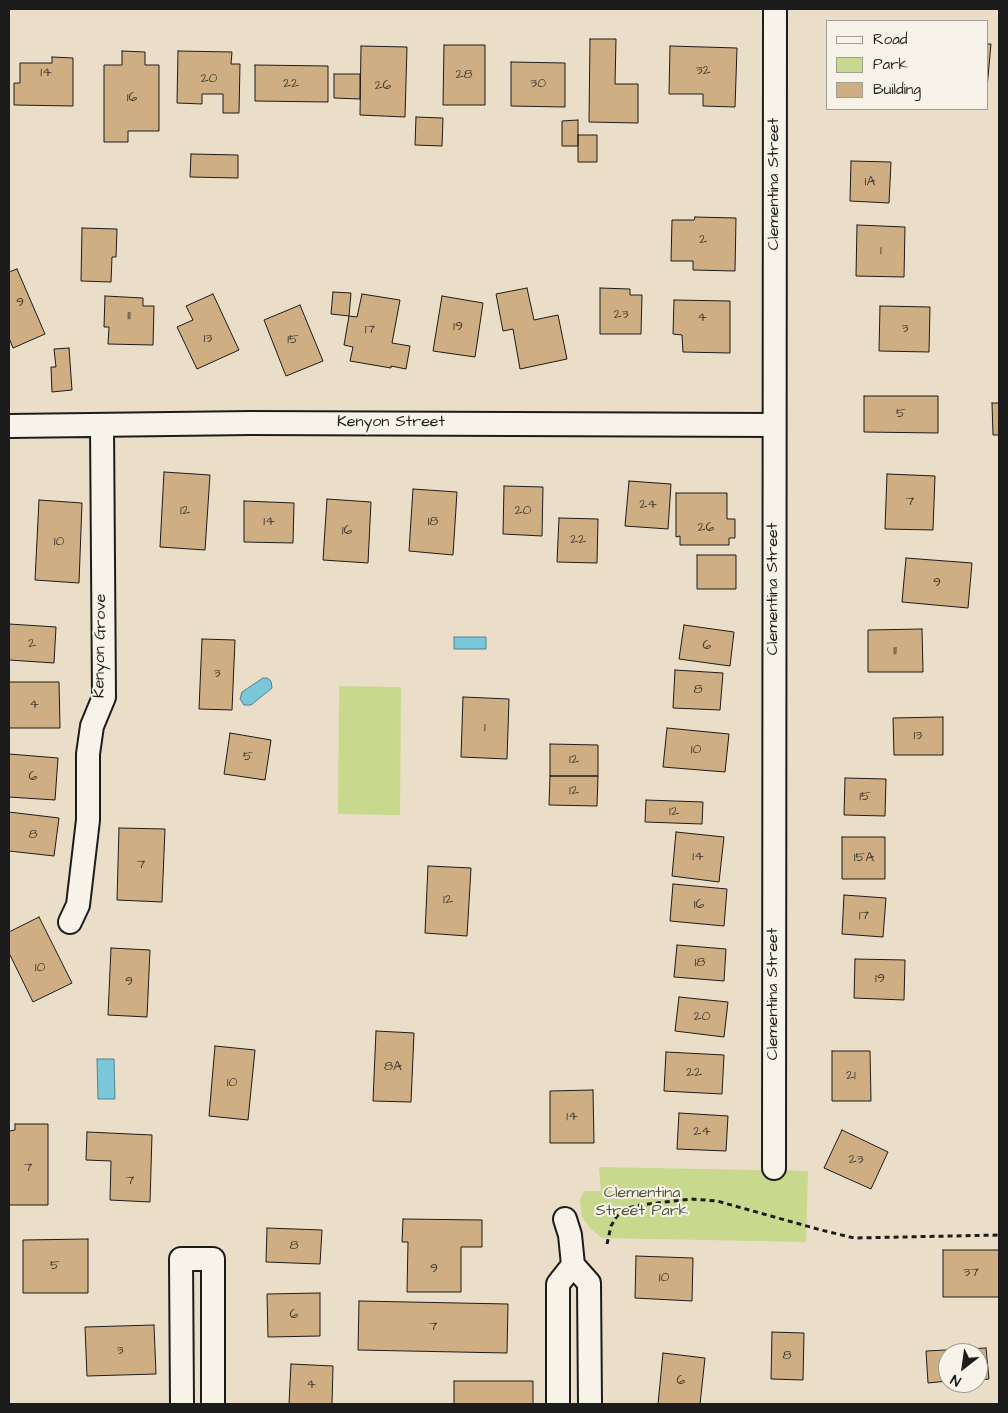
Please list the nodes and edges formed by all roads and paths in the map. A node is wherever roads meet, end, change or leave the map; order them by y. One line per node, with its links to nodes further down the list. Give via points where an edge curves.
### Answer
1 (775, 9): 3 (street, Clementina Street)
2 (102, 425): 3 (street, Kenyon Street); 4 (street, Kenyon Street); 5 (street, Kenyon Grove, via 104,697 92,726 88,754 88,820 78,905)
3 (774, 425): 6 (street, Clementina Street)
4 (9, 426)
5 (70, 922)
6 (774, 1168)
7 (565, 1219): 10 (street)
8 (999, 1235): 9 (path, via 854,1238 717,1201 691,1199 628,1208 617,1216 611,1226)
9 (607, 1244)
10 (573, 1264): 13 (street, via 558,1284); 14 (street, via 589,1283)
11 (182, 1404): 12 (street, via 181,1259 213,1259)
12 (213, 1404)
13 (558, 1404)
14 (590, 1404)

